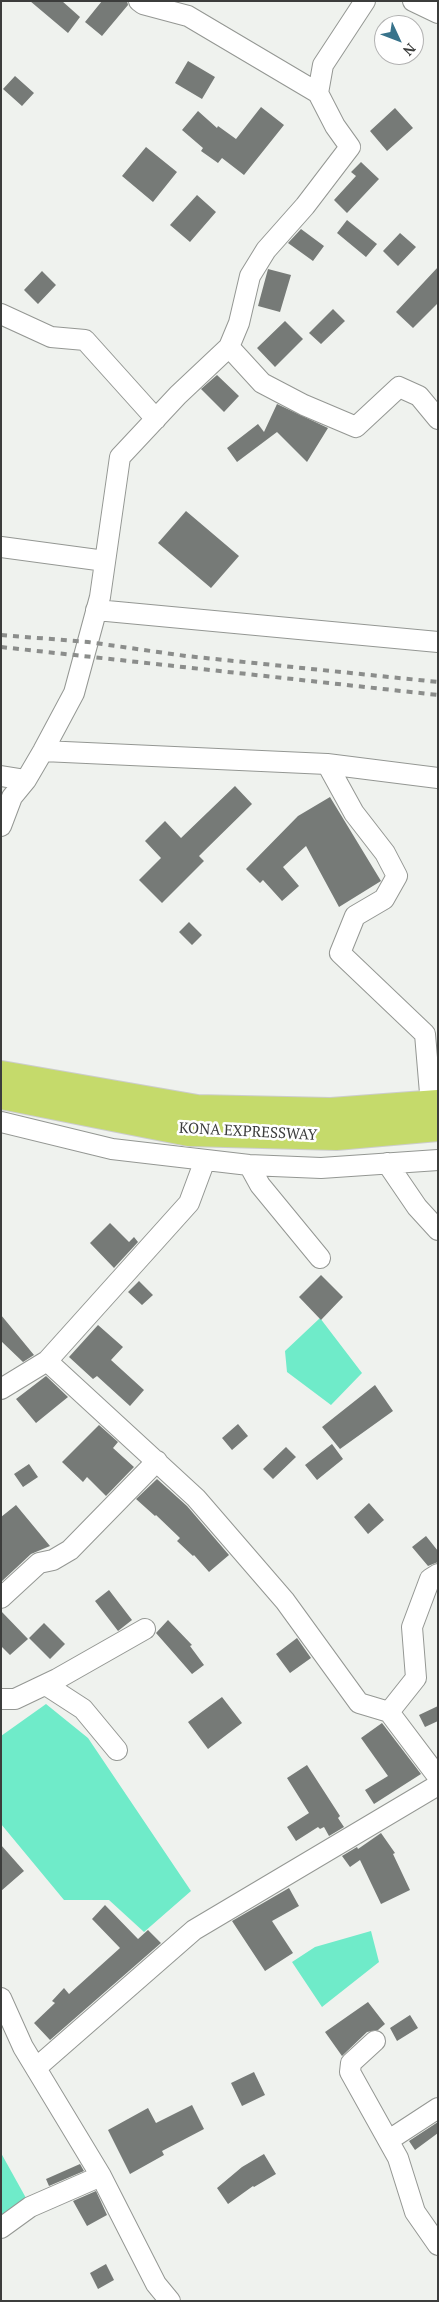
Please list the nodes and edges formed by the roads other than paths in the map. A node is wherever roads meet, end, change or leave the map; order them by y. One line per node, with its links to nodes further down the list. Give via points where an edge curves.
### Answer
1 (139, 1): 5 (street, via 188,16)
2 (365, 1): 5 (street, via 323,66)
3 (414, 1): 4 (street)
4 (438, 13)
5 (318, 94): 7 (street, via 350,147 266,250 250,276 240,323)
6 (1, 314): 8 (street, via 51,337 85,340)
7 (229, 347): 8 (street); 9 (street, via 262,383 304,405 356,426 398,387 419,396)
8 (156, 418): 11 (street, via 120,457)
9 (438, 419)
10 (1, 547): 11 (street)
11 (105, 561): 12 (street)
12 (96, 610): 13 (street); 14 (street, via 74,693)
13 (438, 642)
14 (43, 752): 15 (street); 18 (street)
15 (327, 764): 17 (street); 22 (street, via 354,814 385,853 397,876 384,899 354,916 340,952 425,1034)
16 (1, 776): 18 (street)
17 (438, 778)
18 (26, 780): 19 (street, via 12,797)
19 (1, 826)
20 (1, 1076): 22 (highway, KONA EXPRESSWAY, via 197,1109)
21 (1, 1095): 22 (highway, KONA EXPRESSWAY, via 189,1132 336,1136)
22 (436, 1112)
23 (1, 1122): 24 (street, via 112,1149)
24 (205, 1160): 27 (street); 30 (street, via 189,1202)
25 (438, 1160): 26 (street)
26 (387, 1163): 27 (street, via 321,1168); 28 (street, via 417,1207)
27 (249, 1165): 29 (street, via 260,1185)
28 (436, 1225)
29 (320, 1258)
30 (47, 1361): 31 (street); 32 (street)
31 (1, 1389)
32 (157, 1461): 34 (street, via 70,1550 53,1560 39,1563); 38 (street, via 196,1498 285,1601 359,1703)
33 (438, 1574): 38 (street, via 430,1579 412,1627 416,1678)
34 (1, 1598)
35 (146, 1629): 36 (street)
36 (46, 1685): 37 (street, via 15,1699); 39 (street, via 83,1709)
37 (1, 1699)
38 (389, 1712): 40 (street)
39 (118, 1750)
40 (438, 1777)
41 (438, 1785): 44 (street, via 194,1930)
42 (1, 1998): 44 (street)
43 (375, 2041): 46 (street, via 351,2063 350,2072)
44 (36, 2068): 47 (street)
45 (438, 2108): 46 (street)
46 (389, 2140): 49 (street, via 415,2212)
47 (101, 2176): 48 (street, via 30,2207); 50 (street, via 156,2284)
48 (1, 2228)
49 (438, 2245)
50 (170, 2301)

